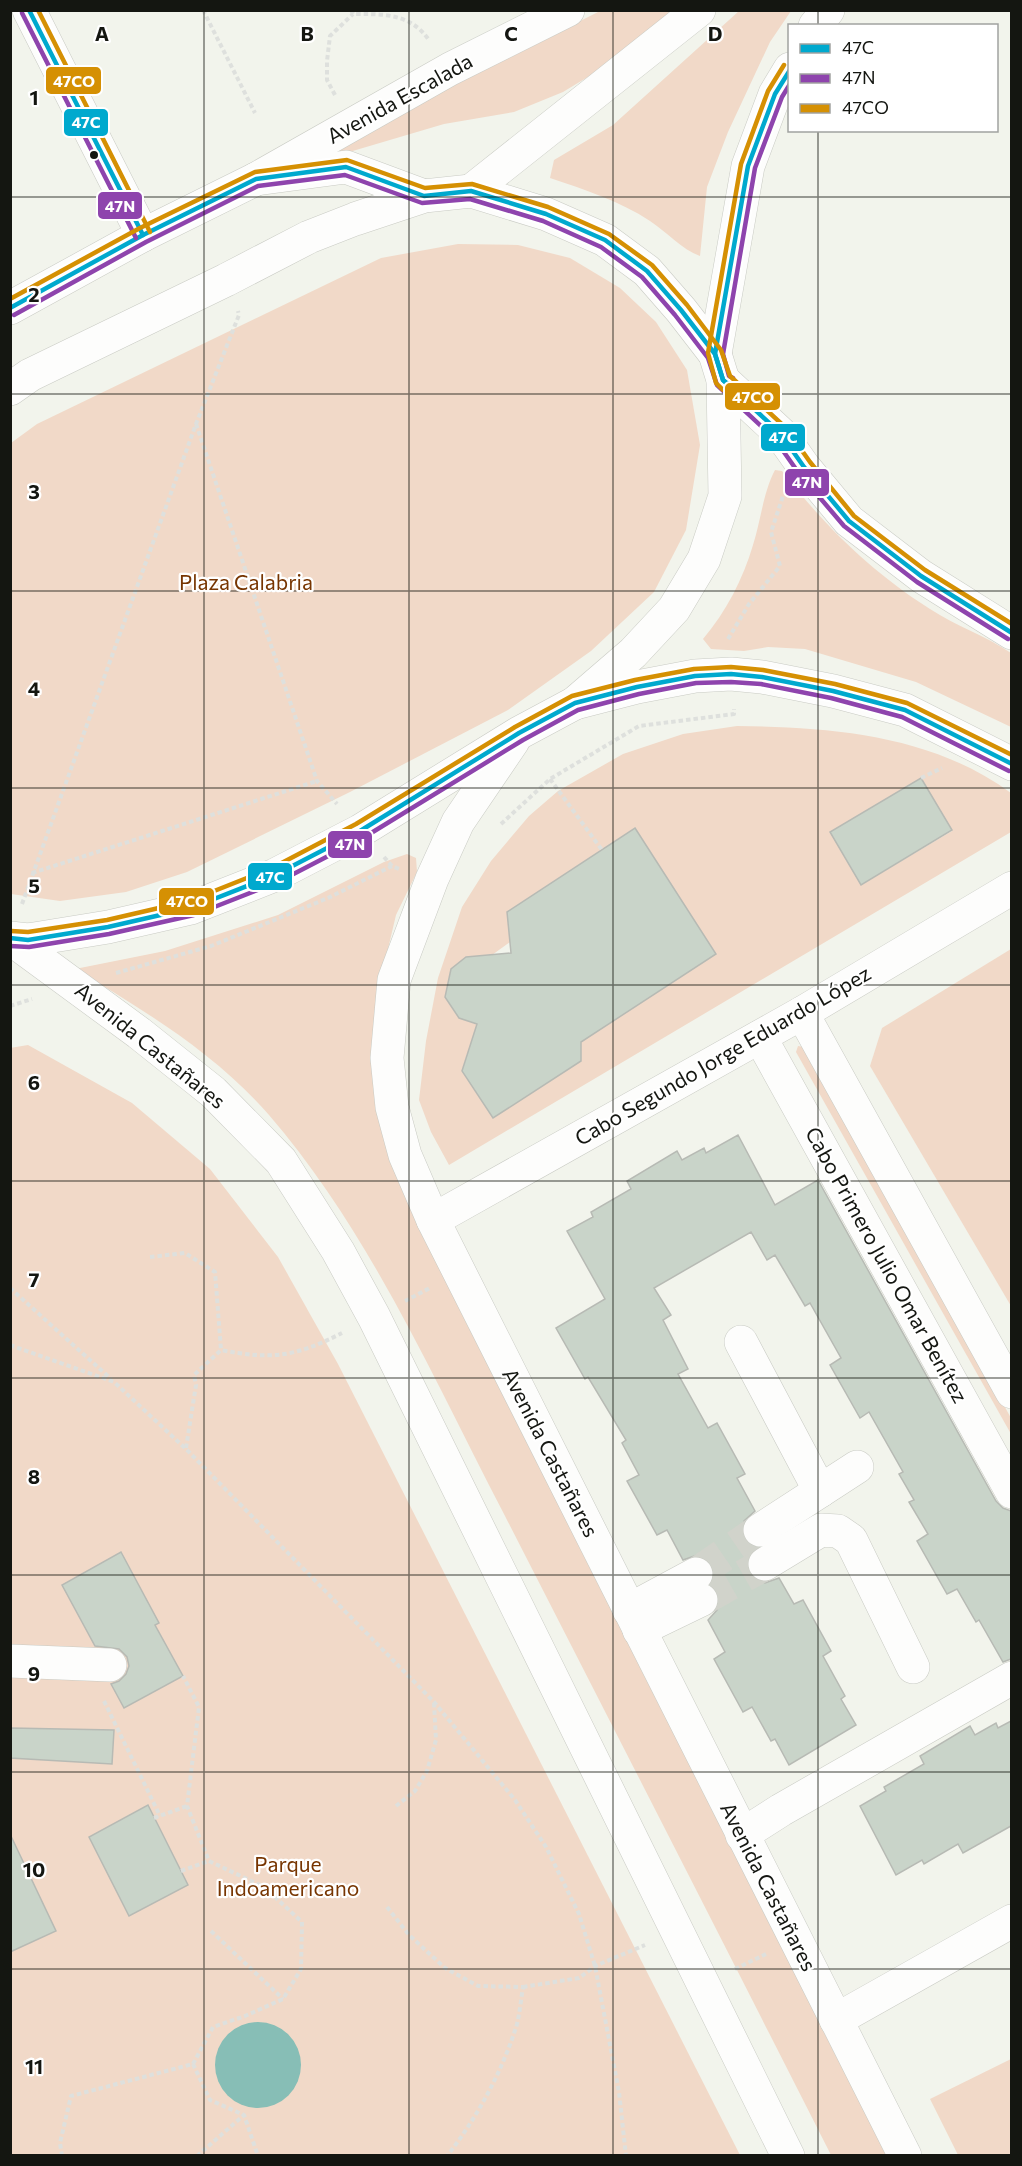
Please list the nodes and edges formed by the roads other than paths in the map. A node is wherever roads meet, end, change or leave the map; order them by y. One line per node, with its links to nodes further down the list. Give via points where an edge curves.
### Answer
1 (30, 10): 10 (main road)
2 (568, 10): 7 (main road, Avenida Escalada, via 450,69)
3 (699, 10): 8 (main road)
4 (828, 10): 5 (main road)
5 (817, 24)
6 (788, 71): 12 (main road, via 748,166)
7 (256, 179): 9 (main road, via 346,167); 10 (main road, Avenida Escalada)
8 (471, 190): 9 (main road); 12 (main road, via 546,214 605,240 647,271 681,310)
9 (424, 196): 13 (main road, via 309,237 30,375)
10 (143, 235): 11 (main road, Avenida Escalada)
11 (10, 308)
12 (719, 367): 14 (main road, via 780,433 849,521 921,576); 15 (main road, via 725,496 704,558 674,609)
13 (10, 389)
14 (1011, 633)
15 (575, 703): 16 (main road); 17 (main road, via 660,682 731,674 833,691 905,710)
16 (519, 733): 19 (main road, via 360,831 275,875 191,908 108,927 28,940); 22 (main road, Avenida Castañares, via 458,822 394,980 387,1058 392,1107 405,1155)
17 (1011, 764)
18 (1011, 888): 20 (main road, Cabo Segundo Jorge Eduardo López)
19 (11, 939): 39 (main road, Avenida Castañares, via 213,1092 280,1161 338,1251)
20 (802, 1013): 21 (main road, Cabo Segundo Jorge Eduardo López); 24 (main road)
21 (760, 1037): 22 (main road, Cabo Segundo Jorge Eduardo López); 27 (main road, Cabo Primero Julio Omar Benítez)
22 (433, 1220): 31 (main road, Avenida Castañares)
23 (741, 1342): 26 (main road)
24 (1011, 1392)
25 (857, 1467): 26 (main road)
26 (820, 1491): 28 (main road)
27 (1011, 1492)
28 (760, 1530)
29 (765, 1564): 34 (main road, via 821,1530 838,1531 851,1540)
30 (699, 1587): 31 (main road)
31 (634, 1620): 36 (main road, Avenida Castañares)
32 (10, 1661): 33 (main road)
33 (98, 1664)
34 (913, 1667)
35 (1011, 1678): 36 (main road)
36 (742, 1835): 38 (main road, Avenida Castañares)
37 (1011, 1921): 38 (main road)
38 (836, 2020): 40 (main road, Avenida Castañares)
39 (788, 2156)
40 (905, 2156)

